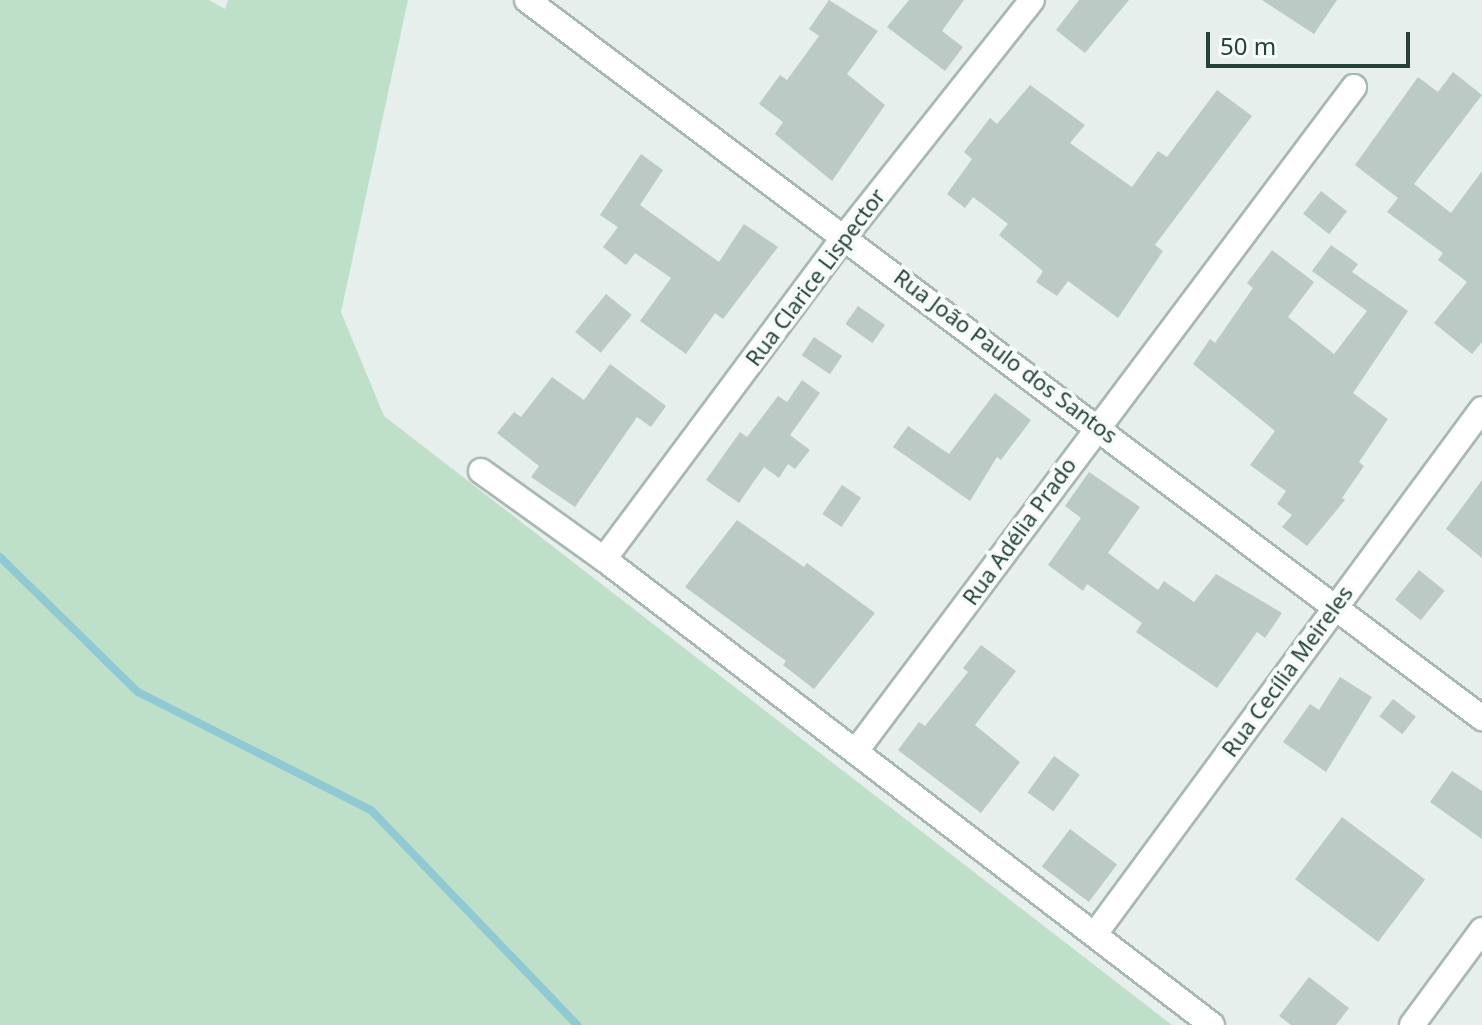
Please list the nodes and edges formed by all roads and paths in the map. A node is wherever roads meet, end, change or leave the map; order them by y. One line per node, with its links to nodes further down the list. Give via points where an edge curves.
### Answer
1 (527, 0): 4 (street, Rua João Paulo dos Santos)
2 (1032, 0): 4 (street, Rua Clarice Lispector)
3 (1354, 87): 6 (street, Rua Adélia Prado)
4 (845, 236): 6 (street, Rua João Paulo dos Santos); 8 (street, Rua Clarice Lispector)
5 (1482, 409): 9 (street, Rua Cecília Meireles)
6 (1097, 424): 9 (street, Rua João Paulo dos Santos); 11 (street, Rua Adélia Prado)
7 (481, 471): 8 (street)
8 (604, 559): 11 (street)
9 (1335, 605): 10 (street, Rua João Paulo dos Santos); 13 (street, Rua Cecília Meireles)
10 (1482, 718)
11 (856, 751): 13 (street)
12 (1482, 930): 15 (street)
13 (1095, 934): 14 (street)
14 (1212, 1025)
15 (1412, 1025)

